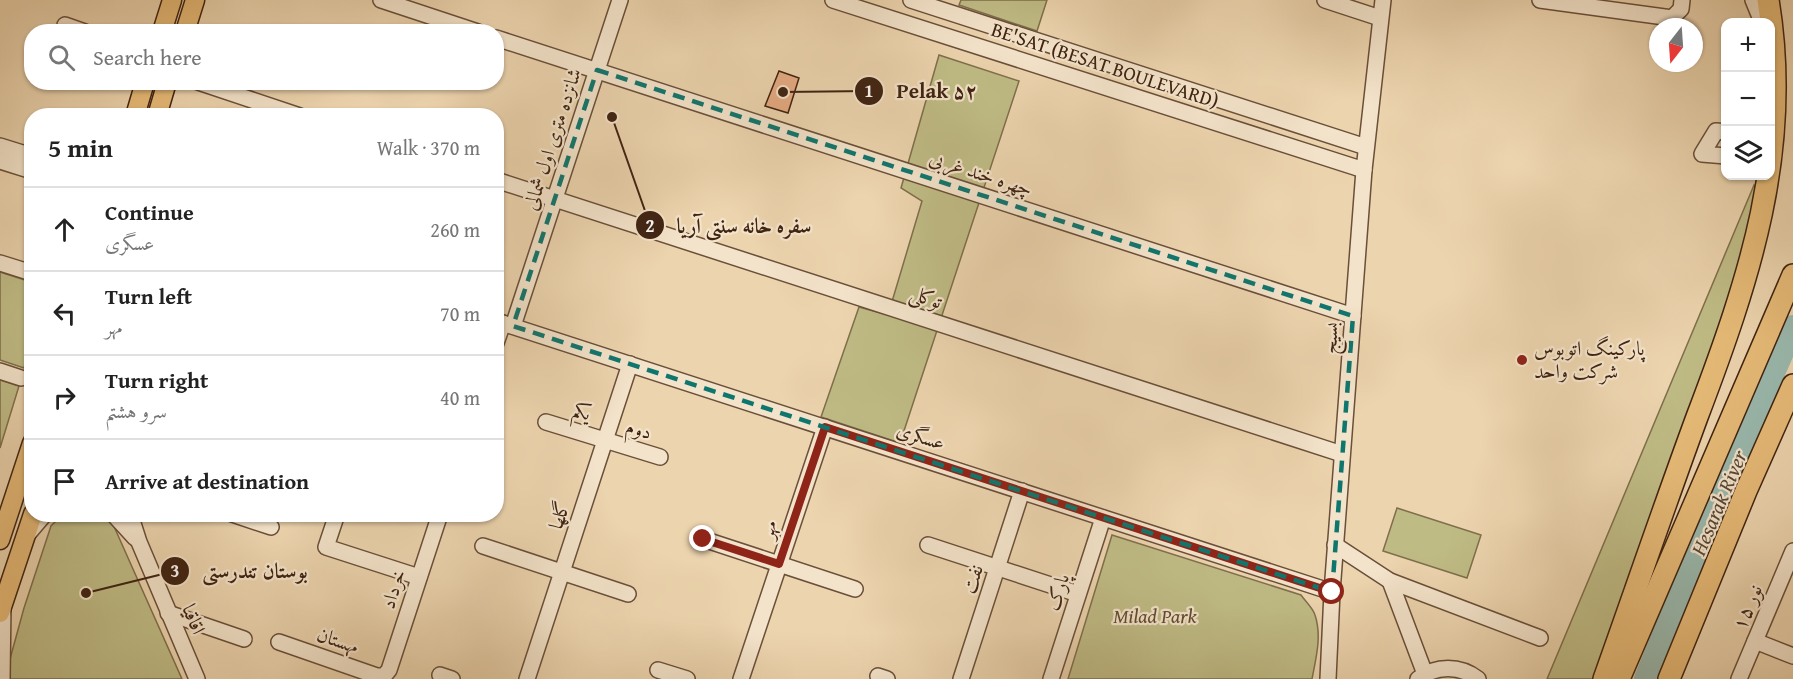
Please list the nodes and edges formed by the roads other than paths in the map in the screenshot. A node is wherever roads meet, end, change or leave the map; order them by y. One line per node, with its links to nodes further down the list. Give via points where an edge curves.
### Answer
1 (172, 0): 15 (main road)
2 (195, 0): 16 (main road)
3 (381, 0): 17 (street)
4 (620, 0): 19 (street, شانزده متری اول شمالی)
5 (833, 0): 34 (street, BE'SAT (BESAT BOULEVARD))
6 (910, 0): 29 (street, BE'SAT (BESAT BOULEVARD))
7 (1324, 0): 13 (street)
8 (1383, 0): 13 (street, بسیج)
9 (1540, 0): 10 (street, via 1672,18 1681,9)
10 (1682, 0)
11 (1753, 0): 14 (street)
12 (1768, 0): 47 (highway, via 1786,55 1791,91 1792,135 1787,174 1763,257)
13 (1380, 18): 29 (street, بسیج)
14 (1760, 18)
15 (164, 24)
16 (188, 24)
17 (453, 24)
18 (504, 41): 19 (street, چهره خند غربی)
19 (597, 70): 38 (street, شانزده متری اول شمالی); 42 (street, چهره خند غربی)
20 (143, 90): 23 (main road)
21 (165, 90): 24 (main road)
22 (221, 90): 25 (street)
23 (138, 108)
24 (159, 108)
25 (276, 108)
26 (1775, 126): 37 (street, via 1777,154)
27 (1721, 132): 31 (street, via 1716,131 1702,154)
28 (0, 146): 30 (street)
29 (1366, 147): 34 (street, بسیج)
30 (24, 154)
31 (1721, 156)
32 (0, 161): 33 (street)
33 (24, 168)
34 (1364, 170): 42 (street, بسیج)
35 (1761, 180): 37 (street)
36 (504, 182): 38 (street, توکلی)
37 (1771, 197): 47 (street, via 1721,343)
38 (555, 198): 43 (street, شانزده متری اول شمالی); 52 (street, توکلی)
39 (0, 263): 40 (street)
40 (24, 270)
41 (1793, 274): 103 (highway)
42 (1353, 316): 52 (street, بسیج)
43 (504, 323): 44 (street, عسگری)
44 (630, 364): 50 (street, عسگری); 51 (street, گلها)
45 (0, 371): 46 (street)
46 (21, 378)
47 (1713, 380): 102 (highway)
48 (1793, 385): 104 (highway)
49 (546, 422): 51 (street, یکم)
50 (825, 427): 55 (street, عسگری); 74 (street, مهر)
51 (605, 440): 53 (street, دوم); 76 (street, گلها)
52 (1342, 454): 71 (street, بسیج)
53 (660, 457)
54 (24, 465): 57 (main road)
55 (1022, 491): 56 (street, عسگری); 75 (street, نفت)
56 (1103, 518): 80 (street, عسگری); 82 (street, پارک)
57 (4, 519): 68 (main road)
58 (31, 522): 66 (main road)
59 (38, 522): 66 (street)
60 (120, 522): 69 (street)
61 (132, 522): 69 (street)
62 (256, 522): 65 (street)
63 (334, 522): 77 (street, via 326,547)
64 (437, 522): 77 (street, خرداد)
65 (271, 527)
66 (26, 537): 83 (main road)
67 (703, 539): 74 (street)
68 (0, 540)
69 (139, 543): 84 (street, اقاقیا)
70 (928, 545): 75 (street)
71 (1335, 545): 78 (street); 80 (street, بسیج)
72 (483, 546): 76 (street)
73 (1793, 551): 87 (street, نور ۱۵)
74 (779, 564): 79 (street); 97 (street, مهر)
75 (998, 567): 82 (street); 98 (street, نفت)
76 (562, 572): 81 (street); 95 (street, گلها)
77 (419, 577): 91 (street, خرداد)
78 (1390, 581): 85 (street); 92 (street)
79 (855, 589)
80 (1332, 592): 100 (street, بسیج)
81 (628, 594)
82 (1078, 594): 99 (street, پارک)
83 (1, 604): 93 (street)
84 (168, 613): 86 (street); 94 (street, اقاقیا)
85 (1540, 638)
86 (244, 639)
87 (1755, 641): 89 (street); 105 (street, نور ۱۵)
88 (279, 642): 91 (street, مهستان)
89 (1793, 656)
90 (658, 670): 96 (street)
91 (384, 676)
92 (1421, 676): 101 (street, via 1440,668 1457,669)
93 (2, 679)
94 (197, 679)
95 (527, 679)
96 (687, 679)
97 (741, 679)
98 (961, 679)
99 (1051, 679)
100 (1328, 679)
101 (1478, 679)
102 (1604, 679)
103 (1619, 679)
104 (1669, 679)
105 (1739, 679)

